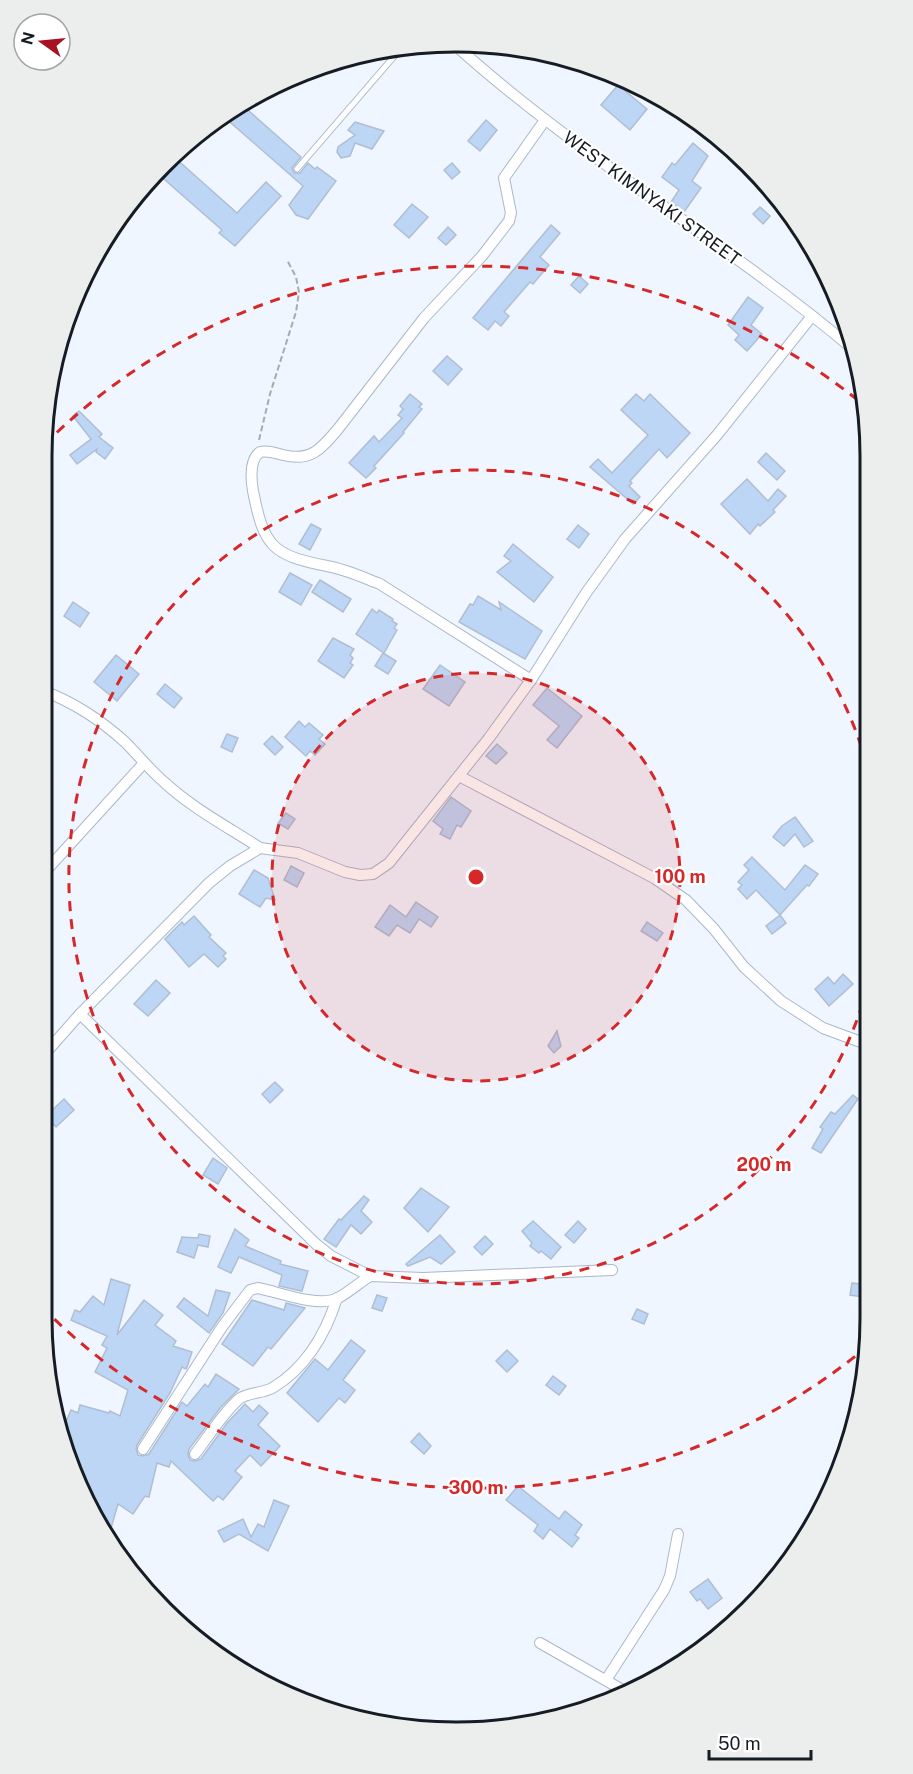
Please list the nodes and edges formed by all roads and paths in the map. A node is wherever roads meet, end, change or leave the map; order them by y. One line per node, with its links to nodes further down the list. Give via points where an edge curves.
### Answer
1 (463, 52): 3 (street, WEST KIMNYAKI STREET)
2 (393, 58): 4 (lane)
3 (545, 120): 6 (street, WEST KIMNYAKI STREET); 8 (street, via 504,178 512,213 509,221 424,318 324,446 312,455 291,457 264,451)
4 (297, 169)
5 (287, 260): 8 (path, via 299,292 296,312)
6 (812, 315): 7 (street, WEST KIMNYAKI STREET); 9 (street, via 717,435 625,539)
7 (843, 339)
8 (256, 454): 9 (street, via 251,473 260,522 268,540 279,551 380,584)
9 (531, 680): 12 (street)
10 (52, 694): 11 (street, via 124,741)
11 (144, 763): 13 (street, via 185,799); 14 (street)
12 (459, 776): 13 (street, via 389,863 373,874 345,872 298,853); 16 (street, via 654,878 686,900 744,967 781,1001 823,1028)
13 (260, 848): 15 (street, via 209,883)
14 (52, 863)
15 (80, 1014): 17 (street); 19 (street, via 316,1244)
16 (860, 1042)
17 (52, 1046)
18 (612, 1270): 19 (street, via 423,1278)
19 (370, 1276): 20 (street)
20 (337, 1298): 21 (street, via 310,1300 258,1288 250,1290); 22 (street, via 326,1328 303,1362 272,1388 241,1398)
21 (142, 1449)
22 (195, 1454)
23 (678, 1534): 25 (street, via 664,1590)
24 (540, 1643): 25 (street)
25 (606, 1680): 26 (street)
26 (619, 1687)

